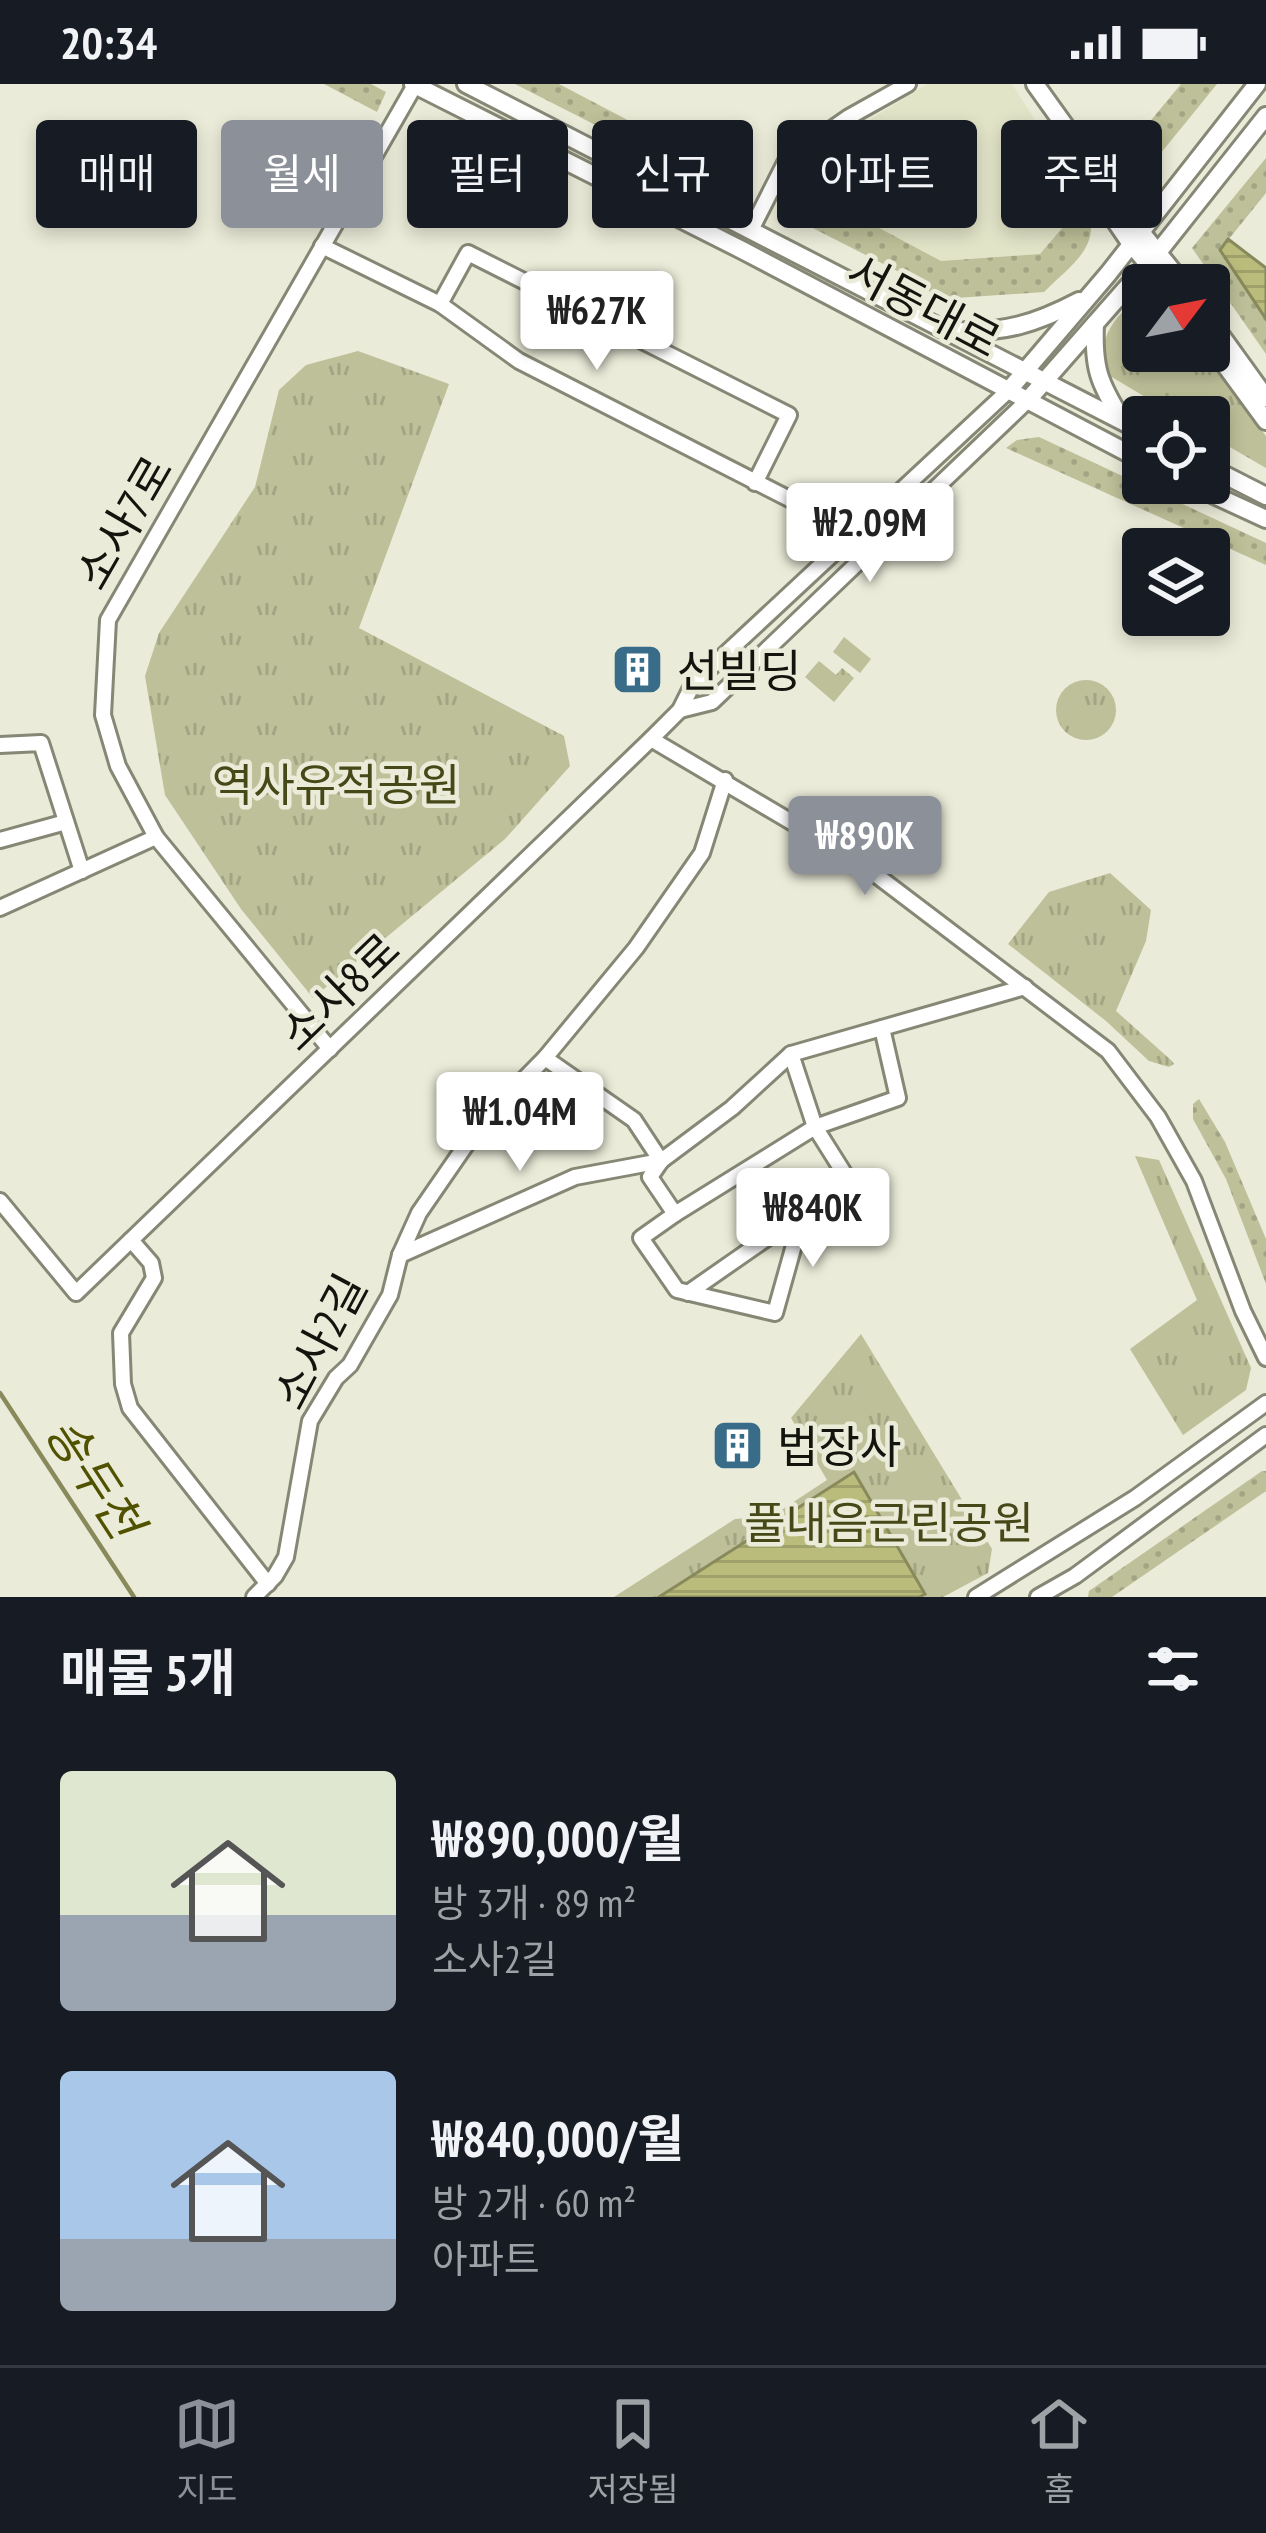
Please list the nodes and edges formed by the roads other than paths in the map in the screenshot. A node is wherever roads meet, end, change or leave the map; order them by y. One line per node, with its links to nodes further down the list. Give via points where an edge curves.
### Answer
1 (466, 84): 8 (main road, 서동대로)
2 (908, 84): 8 (street, via 786,161)
3 (1022, 84): 9 (main road)
4 (1035, 84): 9 (main road)
5 (1258, 84): 9 (main road)
6 (414, 85): 10 (street, 소사7로); 22 (main road, 서동대로)
7 (1266, 116): 11 (main road)
8 (751, 230): 17 (main road, 서동대로)
9 (1136, 238): 11 (main road); 14 (main road)
10 (322, 246): 15 (street); 39 (street, 소사7로, via 108,620 104,715 118,766)
11 (1154, 257): 12 (main road); 13 (main road); 16 (main road)
12 (1157, 264)
13 (1162, 264)
14 (1090, 295): 17 (main road, via 996,332); 19 (main road)
15 (440, 304): 29 (street, via 519,361); 29 (street, via 468,253 789,415)
16 (1095, 324): 21 (main road); 25 (main road, via 1098,380)
17 (948, 331): 19 (main road, 서동대로)
18 (1230, 348): 23 (main road)
19 (1024, 369): 21 (main road, 서동대로); 22 (main road)
20 (1230, 372): 26 (main road)
21 (1046, 381): 24 (main road); 25 (main road, 서동대로)
22 (1009, 390): 24 (main road, 서동대로); 33 (street)
23 (1266, 398)
24 (1027, 401): 27 (main road, 서동대로); 34 (street, via 712,702)
25 (1122, 421)
26 (1266, 422)
27 (1122, 450)
28 (1230, 478): 30 (main road)
29 (755, 483): 33 (street)
30 (1266, 496)
31 (1230, 502): 32 (main road)
32 (1266, 519)
33 (856, 533): 34 (street, via 693,684)
34 (680, 710): 35 (street, 소사8로)
35 (651, 739): 37 (street); 45 (street, 소사8로)
36 (0, 745): 38 (street, via 41,743)
37 (725, 780): 43 (street, via 859,862); 47 (street, 소사2길, via 702,853)
38 (66, 822): 40 (street); 41 (street)
39 (156, 837): 41 (street); 45 (street, 소사7로)
40 (0, 840)
41 (82, 871): 42 (street)
42 (0, 908)
43 (1025, 987): 44 (street); 56 (street, via 1108,1051 1158,1117 1194,1181)
44 (882, 1028): 46 (street); 48 (street, via 898,1098)
45 (330, 1049): 53 (street, 소사8로)
46 (791, 1054): 48 (street); 49 (street)
47 (545, 1058): 49 (street, via 634,1120); 54 (street, 소사2길, via 482,1123 419,1213)
48 (815, 1127): 51 (street, via 849,1181); 52 (street)
49 (661, 1161): 52 (street, via 650,1177); 54 (street, via 575,1177)
50 (0, 1201): 53 (street, 소사8로, via 76,1293)
51 (803, 1213): 55 (street); 55 (street, via 775,1313)
52 (676, 1214): 55 (street, via 641,1238 677,1290)
53 (131, 1240): 59 (street, via 154,1278 121,1333 130,1408)
54 (400, 1256): 59 (street, 소사2길, via 390,1295 310,1421 286,1557)
55 (688, 1293)
56 (1266, 1358)
57 (1266, 1403): 61 (street, via 1135,1498)
58 (1266, 1435): 62 (street)
59 (268, 1584): 60 (street, 소사2길)
60 (254, 1597)
61 (976, 1597)
62 (1038, 1597)

